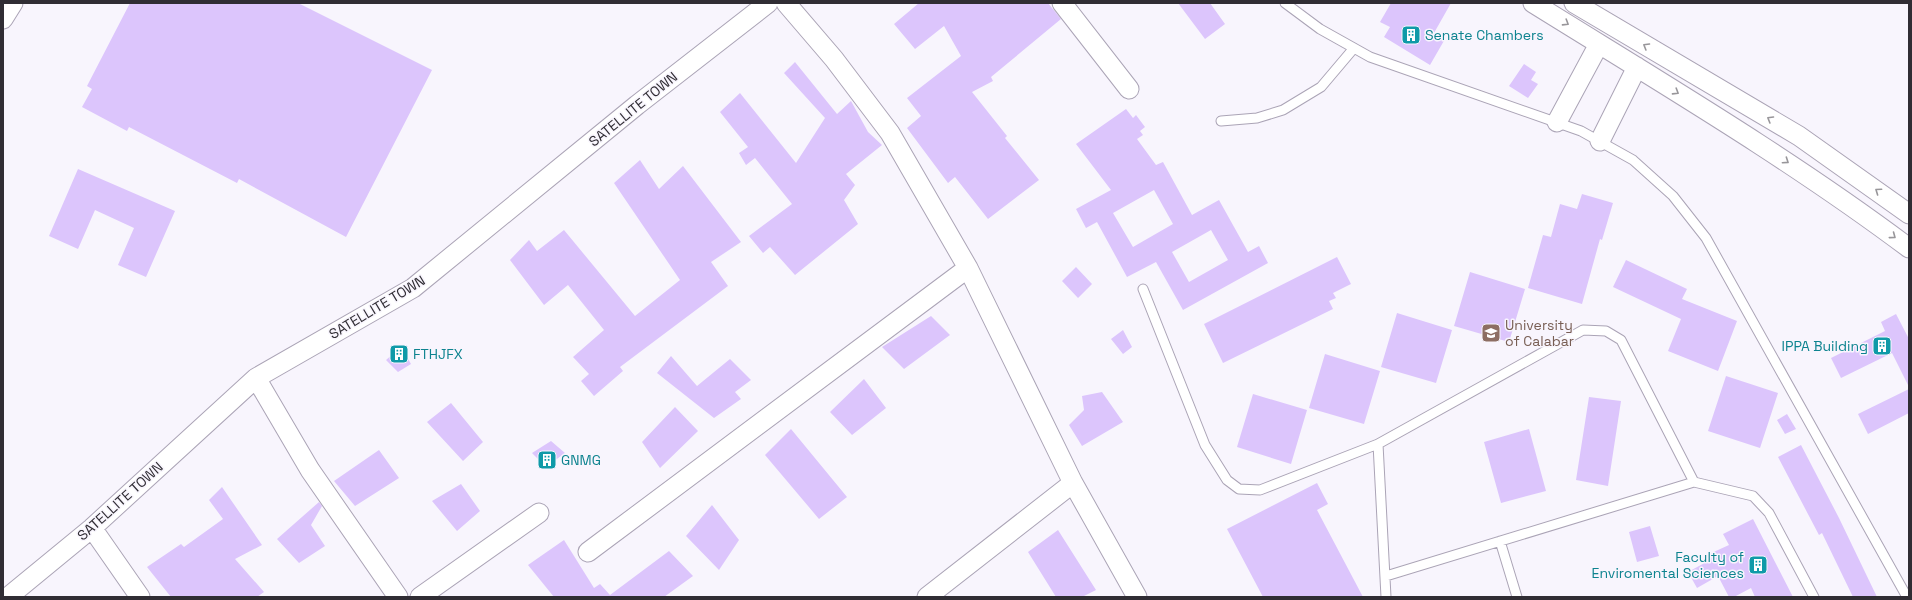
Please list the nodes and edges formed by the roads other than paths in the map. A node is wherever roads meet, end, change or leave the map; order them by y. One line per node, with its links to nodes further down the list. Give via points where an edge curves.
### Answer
1 (13, 3): 8 (street)
2 (786, 3): 19 (street, via 890,133)
3 (1062, 3): 13 (street)
4 (1285, 3): 11 (lane, via 1320,29)
5 (1533, 3): 9 (street, one-way to 9)
6 (1574, 3): 10 (street)
7 (764, 4): 21 (street, SATELLITE TOWN, via 414,288)
8 (3, 19)
9 (1599, 44): 10 (street); 15 (street)
10 (1622, 45): 12 (street); 17 (street, one-way to 10, via 1799,136)
11 (1354, 48): 14 (lane, via 1321,87 1283,110 1257,118); 15 (lane, via 1370,57)
12 (1637, 67): 16 (street); 18 (street, one-way to 18, via 1820,183)
13 (1129, 89)
14 (1221, 121)
15 (1557, 122): 16 (lane, via 1581,130)
16 (1600, 141): 39 (lane, via 1633,160 1673,196 1706,238)
17 (1909, 214)
18 (1909, 248)
19 (968, 268): 24 (street); 28 (street)
20 (1143, 289): 22 (lane, via 1205,445 1227,480 1239,488 1260,490)
21 (256, 378): 26 (street, SATELLITE TOWN); 32 (street, via 310,470)
22 (1378, 444): 23 (lane, via 1583,330 1606,331 1622,340); 29 (lane)
23 (1694, 482): 27 (lane); 38 (lane, via 1753,496 1769,513)
24 (1073, 483): 34 (street); 35 (street)
25 (540, 513): 33 (street)
26 (92, 528): 30 (street, SATELLITE TOWN); 31 (street)
27 (1500, 541): 29 (lane); 37 (lane)
28 (588, 552)
29 (1386, 576): 36 (lane)
30 (8, 597)
31 (140, 597)
32 (398, 597)
33 (420, 597)
34 (927, 597)
35 (1137, 597)
36 (1386, 597)
37 (1517, 597)
38 (1814, 597)
39 (1907, 597)

